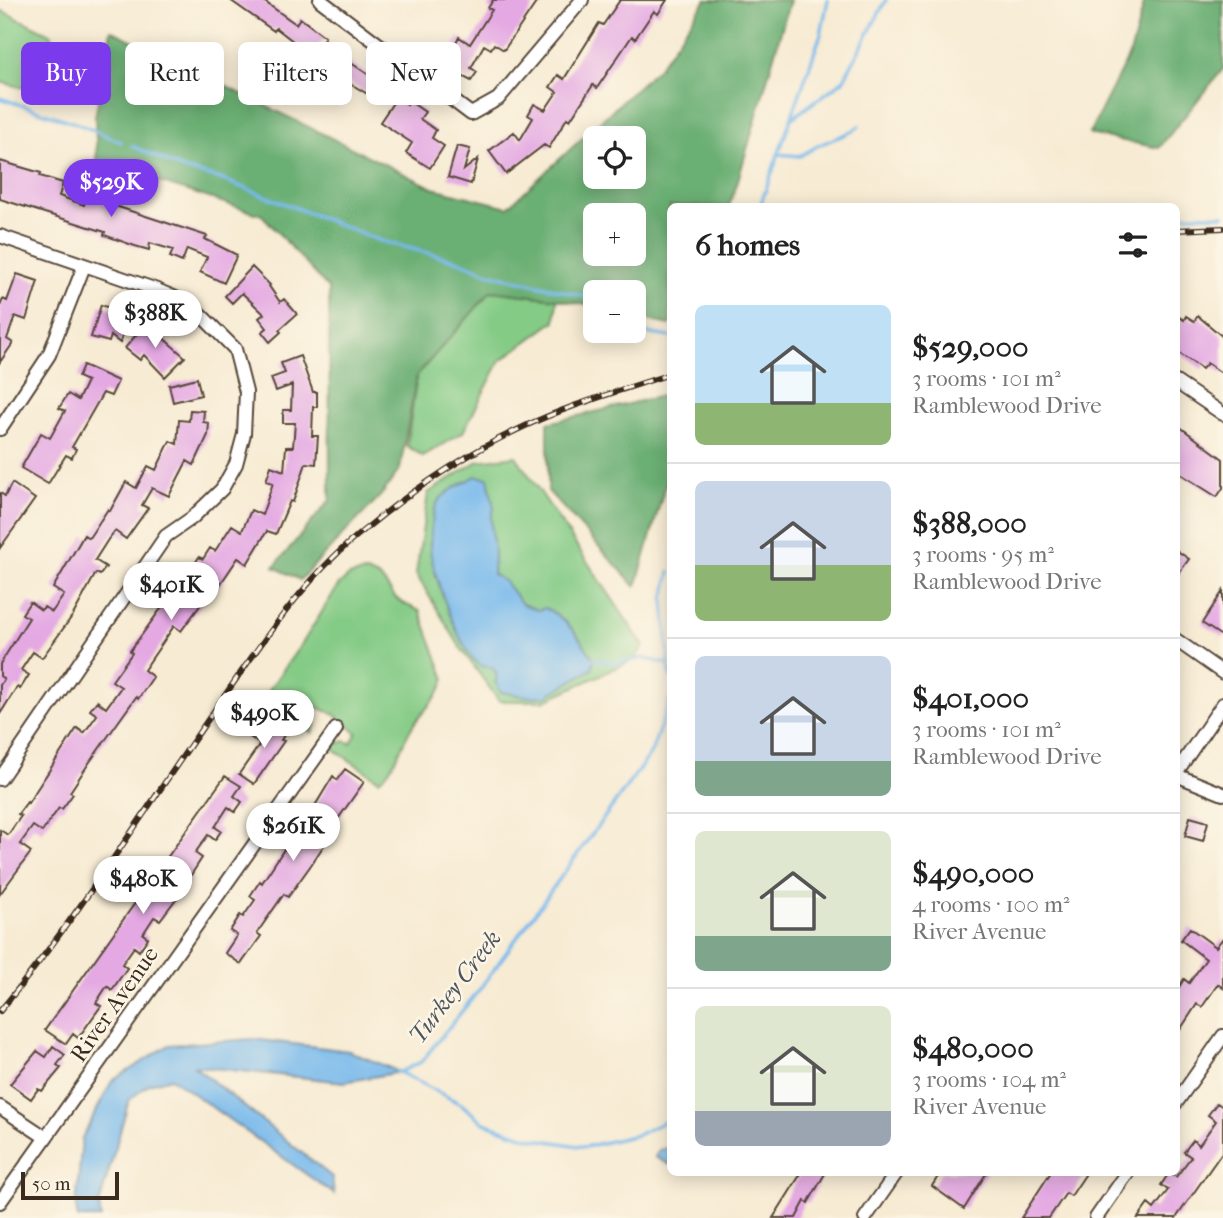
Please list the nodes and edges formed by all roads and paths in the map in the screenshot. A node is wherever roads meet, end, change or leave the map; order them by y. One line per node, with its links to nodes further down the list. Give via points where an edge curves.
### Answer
1 (582, 0): 2 (street, via 498,99 471,114)
2 (326, 2)
3 (0, 236): 4 (street)
4 (84, 266): 7 (street, via 49,355); 14 (street, via 190,304 235,349 246,392 244,434 236,464 222,489 166,536)
5 (1180, 385): 6 (street)
6 (1223, 414)
7 (0, 429)
8 (1180, 643): 9 (street)
9 (1223, 673)
10 (1223, 704): 12 (street)
11 (336, 729): 19 (street, River Avenue)
12 (1180, 768)
13 (1180, 776): 15 (street)
14 (0, 779)
15 (1223, 794)
16 (1223, 1036): 17 (street)
17 (1180, 1097)
18 (0, 1107): 19 (street)
19 (45, 1137): 22 (street, River Avenue)
20 (894, 1176): 23 (street)
21 (1125, 1176): 24 (street)
22 (0, 1202)
23 (865, 1218)
24 (1096, 1218)

